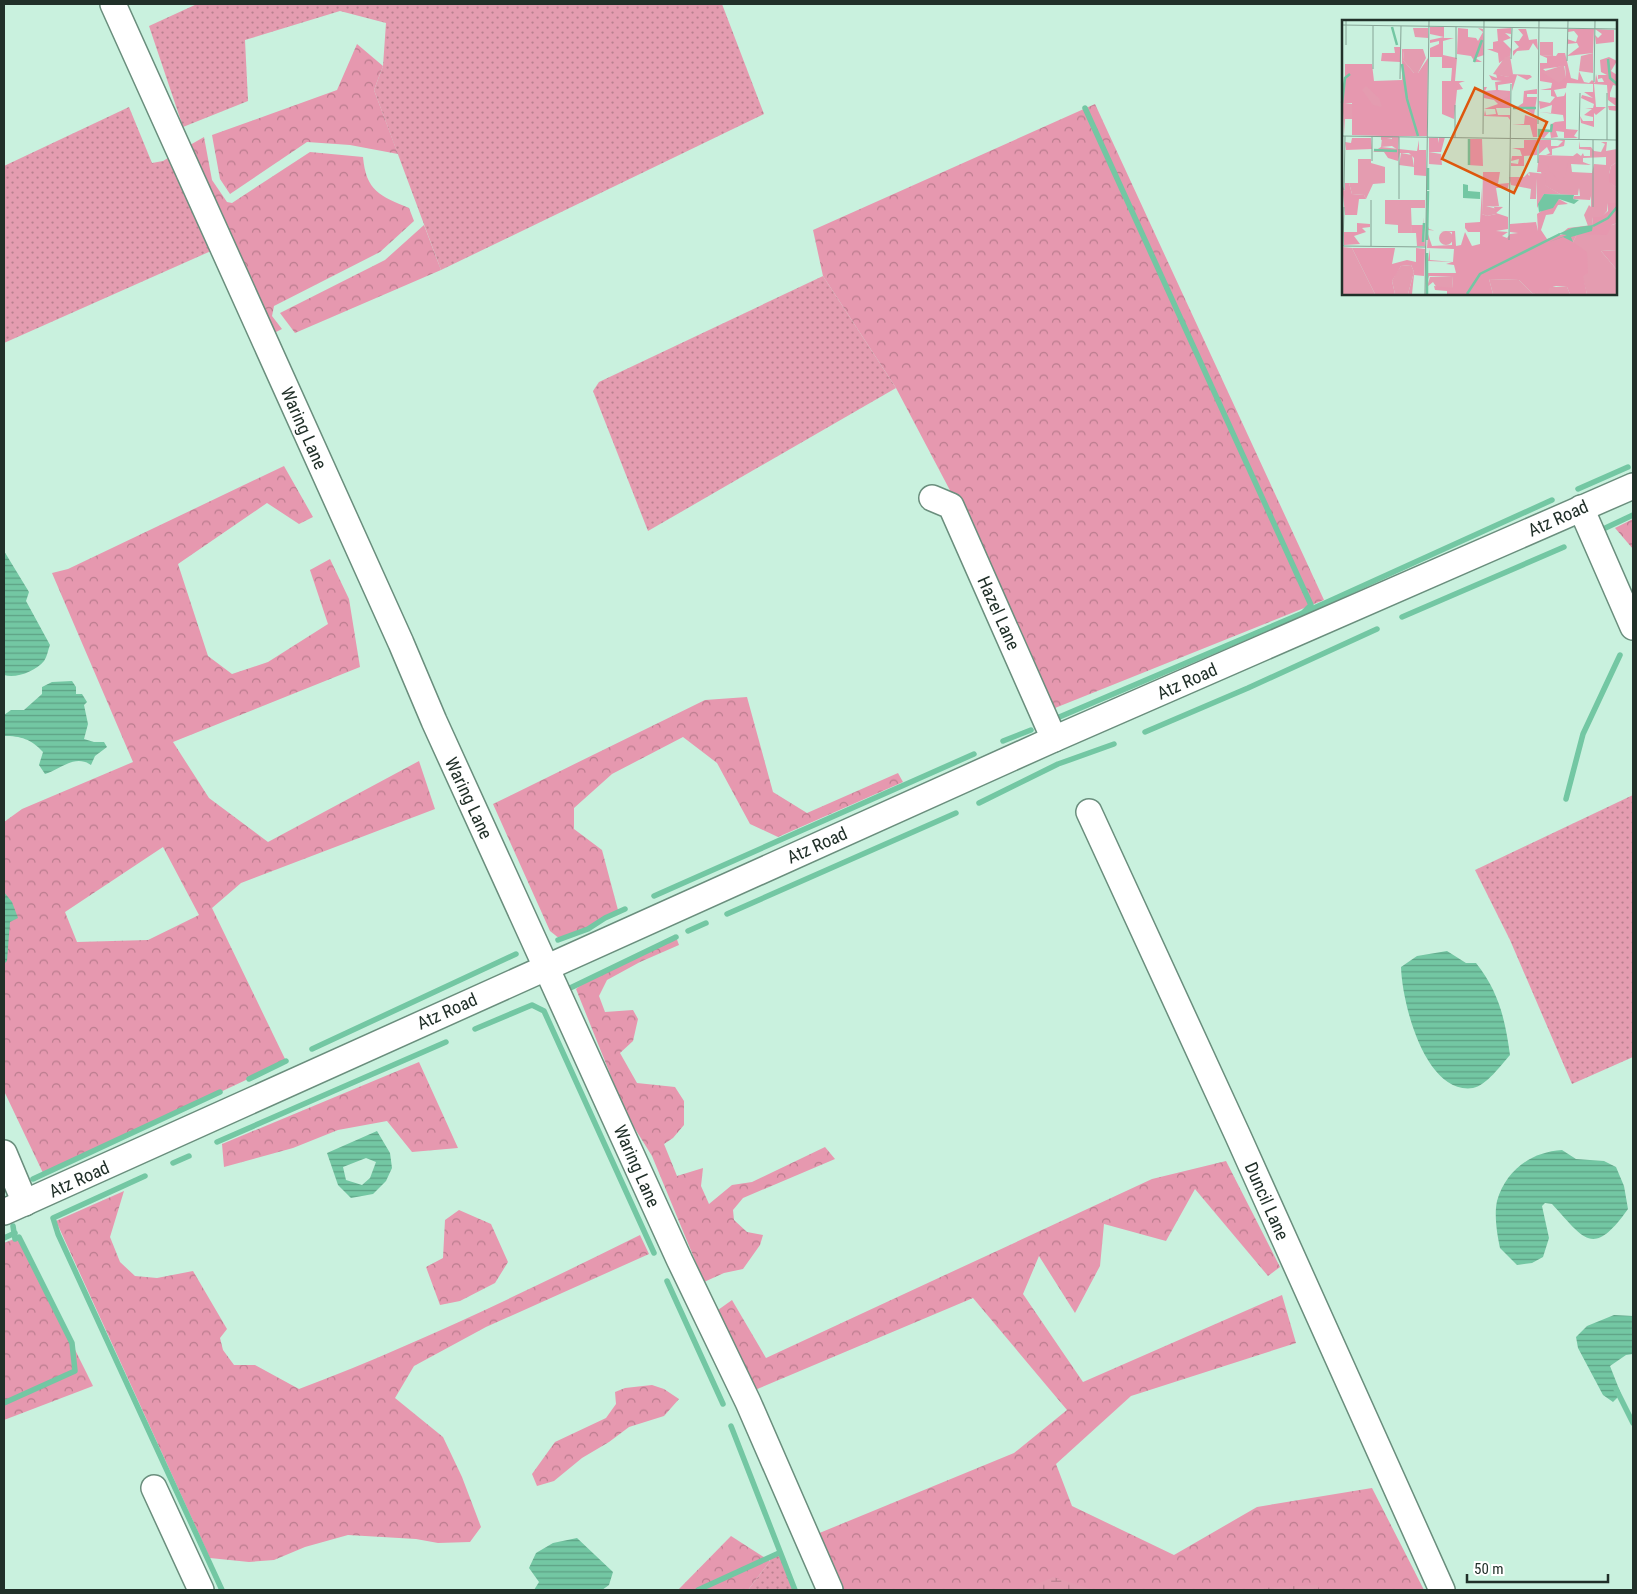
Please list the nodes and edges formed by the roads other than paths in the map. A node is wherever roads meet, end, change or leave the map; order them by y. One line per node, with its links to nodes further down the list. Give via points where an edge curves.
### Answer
1 (113, 4): 8 (street, Waring Lane)
2 (1633, 486): 4 (street, Atz Road)
3 (932, 498): 6 (street, Hazel Lane, via 951,506)
4 (1581, 508): 5 (street); 6 (street, Atz Road)
5 (1633, 627)
6 (1054, 739): 8 (street, Atz Road)
7 (1089, 812): 14 (street, Duncil Lane)
8 (546, 966): 10 (street, Atz Road); 13 (street, Waring Lane, via 748,1402)
9 (4, 1152): 10 (street)
10 (14, 1208)
11 (154, 1488): 12 (street)
12 (201, 1590)
13 (830, 1590)
14 (1442, 1590)

